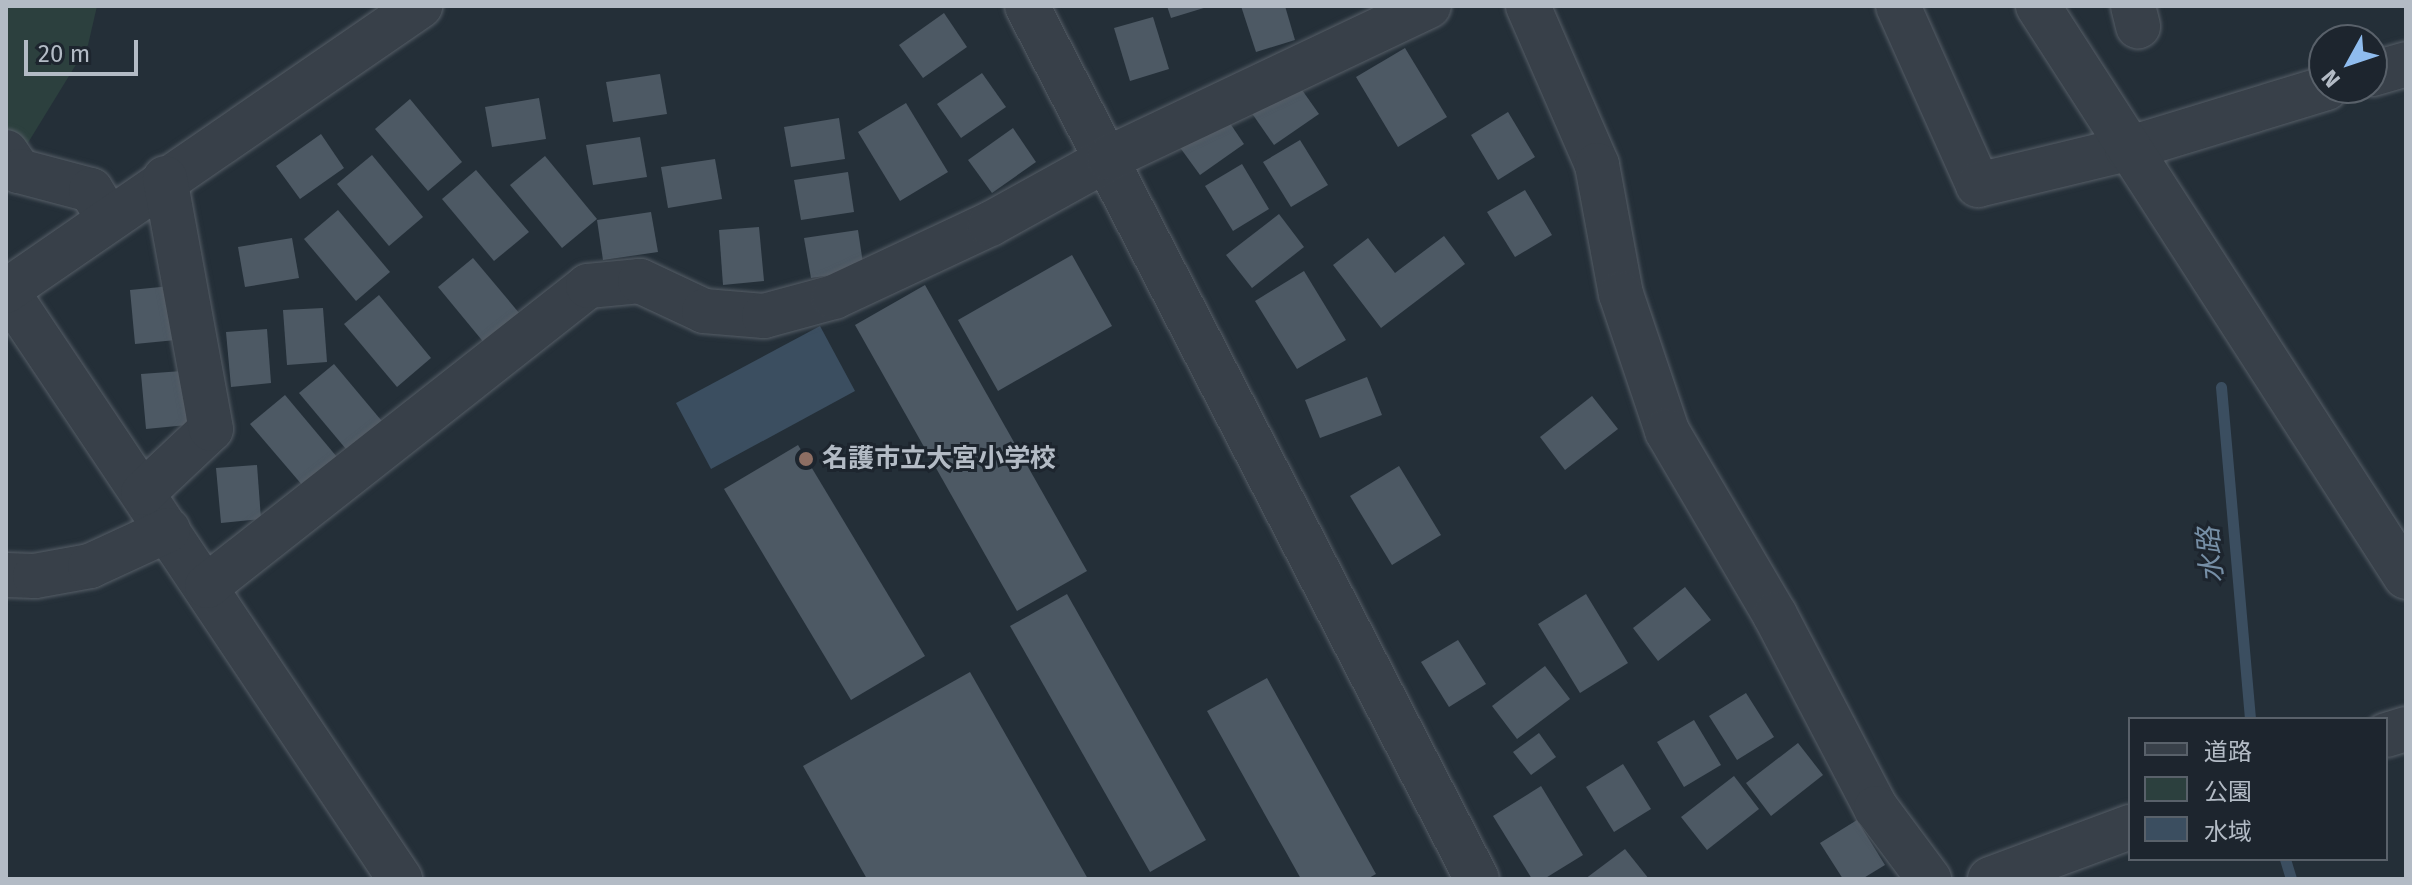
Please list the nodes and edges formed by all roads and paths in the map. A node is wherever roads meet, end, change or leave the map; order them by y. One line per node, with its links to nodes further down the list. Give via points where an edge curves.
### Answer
1 (420, 6): 11 (street)
2 (1027, 6): 10 (street)
3 (1429, 6): 10 (street)
4 (1528, 6): 22 (street, via 1597,165 1621,294 1667,431 1775,615 1876,808)
5 (1898, 6): 8 (street, via 1978,185)
6 (2038, 6): 8 (street)
7 (2308, 94): 8 (street)
8 (2127, 149): 17 (street)
9 (6, 152): 12 (street, via 19,171 91,190)
10 (1109, 158): 18 (street, via 990,224 834,297 764,316 704,311 640,281 588,286); 21 (street)
11 (165, 178): 12 (street); 14 (street, via 211,429)
12 (108, 218): 13 (street)
13 (6, 290): 14 (street)
14 (143, 493): 15 (street)
15 (168, 530): 16 (street, via 90,566 35,576); 18 (street)
16 (6, 575)
17 (2406, 577)
18 (207, 586): 20 (street)
19 (2128, 828): 23 (street)
20 (400, 879)
21 (1477, 879)
22 (1929, 879)
23 (1990, 879)

